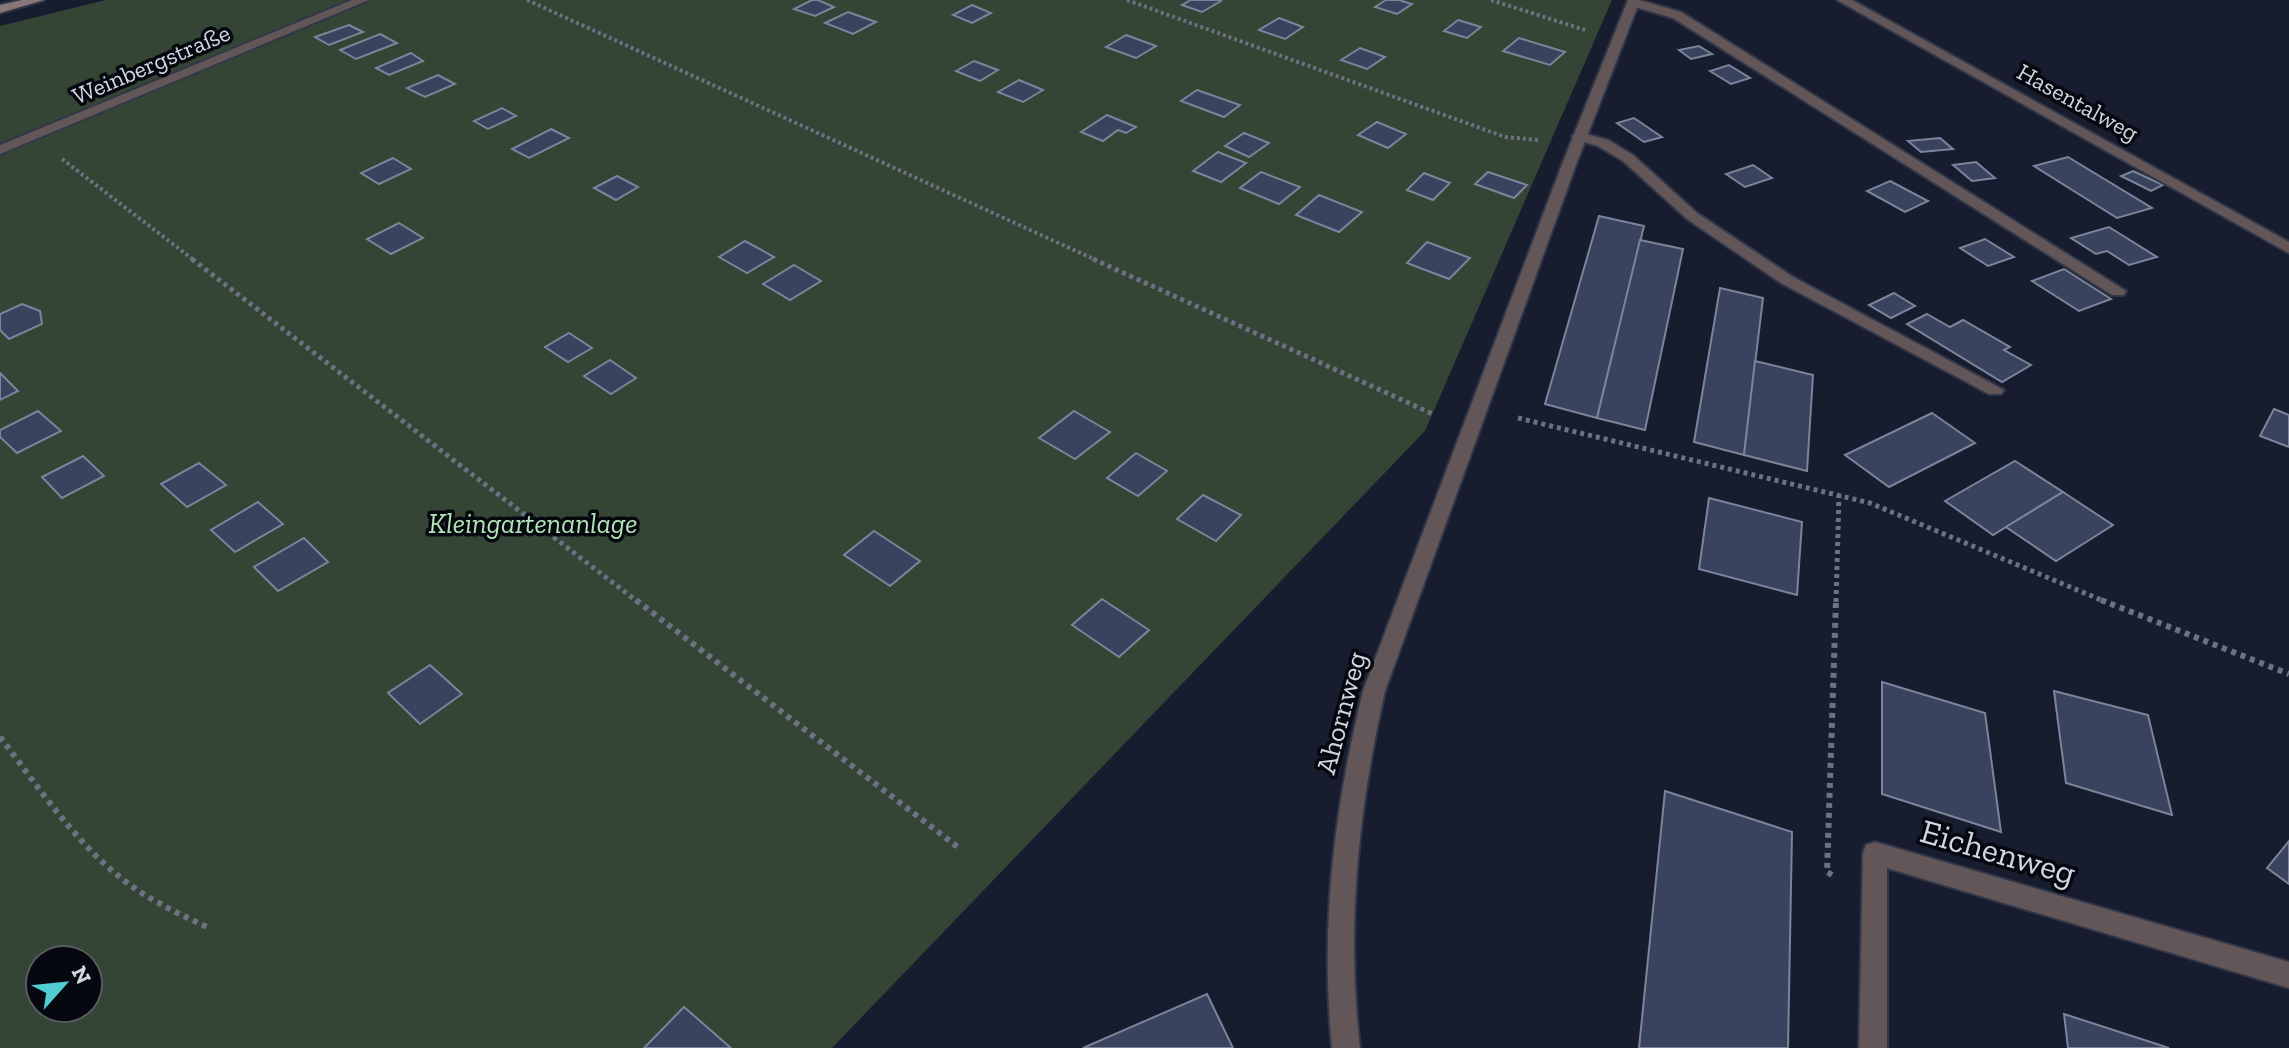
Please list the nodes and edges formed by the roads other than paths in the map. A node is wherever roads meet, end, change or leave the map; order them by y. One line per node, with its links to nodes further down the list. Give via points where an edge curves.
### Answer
1 (38, 0): 5 (main road)
2 (363, 0): 7 (street, Weinbergstraße)
3 (1843, 0): 8 (street, Hasentalweg)
4 (1634, 1): 6 (street); 9 (street, via 1677,15)
5 (0, 9)
6 (1578, 142): 10 (street, via 1603,143 1628,158 1692,216 1787,280); 12 (street, Ahornweg, via 1374,691 1342,849 1337,931)
7 (0, 150)
8 (2289, 248)
9 (2118, 291)
10 (1995, 390)
11 (2289, 975): 13 (street, Eichenweg, via 1875,853)
12 (1346, 1048)
13 (1873, 1048)

